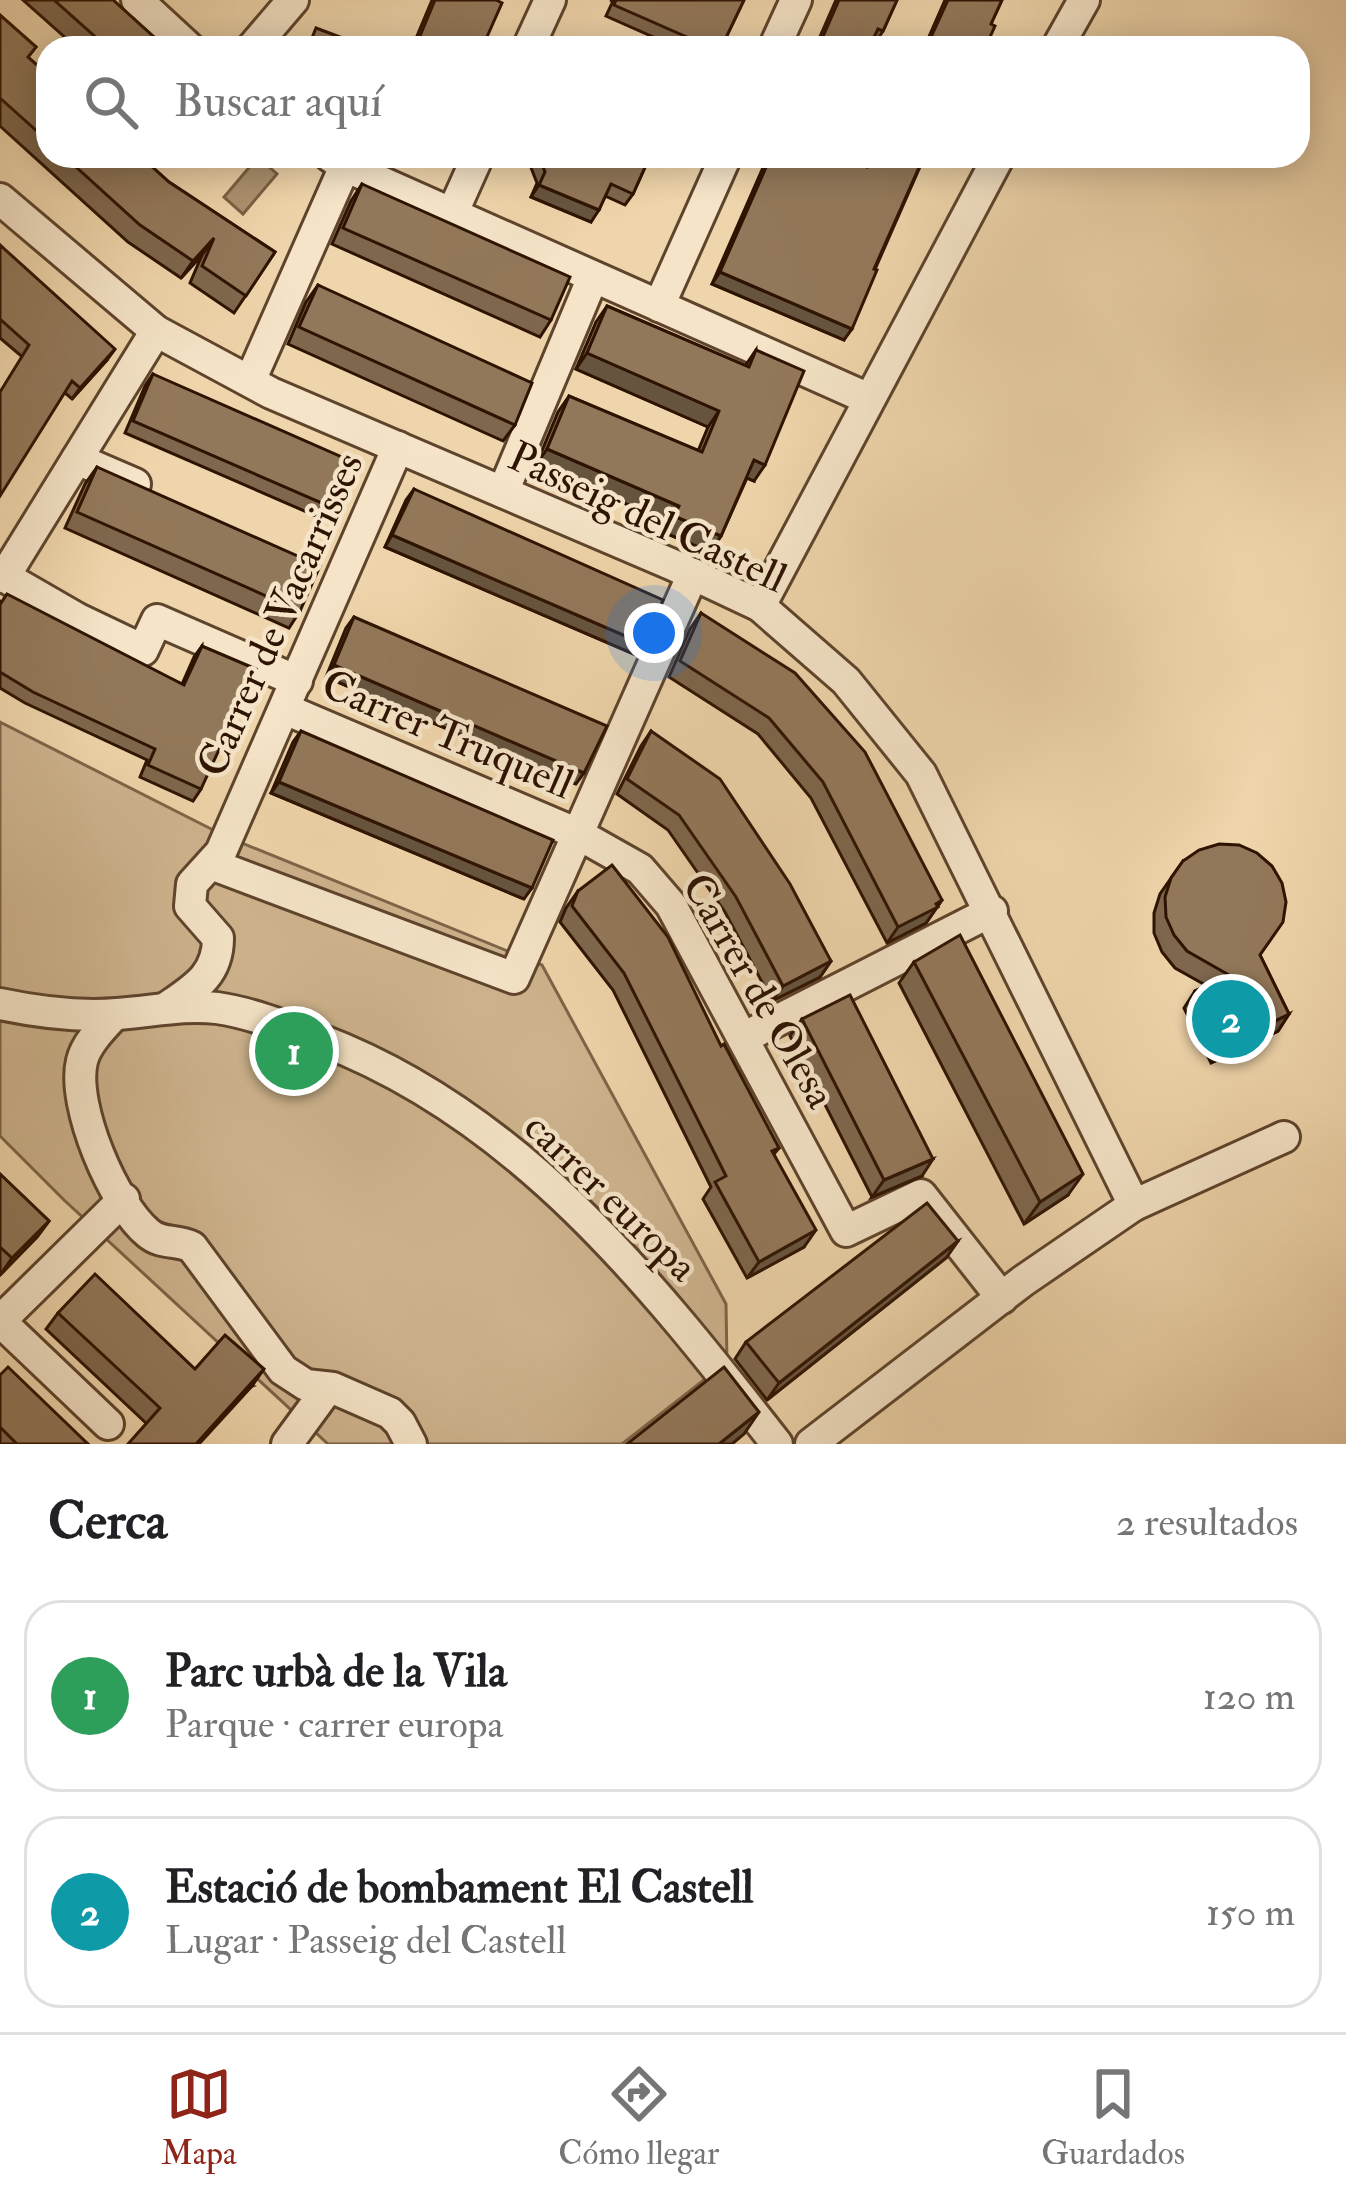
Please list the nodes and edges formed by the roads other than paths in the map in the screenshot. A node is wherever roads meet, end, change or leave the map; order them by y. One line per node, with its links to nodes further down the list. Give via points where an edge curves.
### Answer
1 (137, 0): 6 (street)
2 (293, 0): 7 (street)
3 (550, 0): 8 (street)
4 (796, 0): 9 (street)
5 (1084, 0): 10 (street)
6 (176, 36)
7 (262, 36)
8 (534, 36)
9 (780, 36)
10 (1064, 36)
11 (334, 168): 21 (street)
12 (352, 168): 17 (street)
13 (473, 168): 17 (street)
14 (721, 168): 19 (street)
15 (993, 168): 22 (street)
16 (0, 199): 20 (street, Passeig del Castell)
17 (452, 214): 18 (street)
18 (593, 277): 19 (street); 25 (street)
19 (659, 306): 22 (street)
20 (156, 331): 21 (street, Passeig del Castell); 24 (street)
21 (250, 382): 23 (street, Passeig del Castell)
22 (869, 399): 29 (street)
23 (398, 447): 25 (street, Passeig del Castell); 30 (street, Carrer de Vacarrisses, via 333,572)
24 (77, 459): 26 (street); 28 (street)
25 (502, 492): 27 (street, Passeig del Castell)
26 (159, 495)
27 (693, 574): 29 (street, Passeig del Castell); 31 (street)
28 (2, 576): 30 (street, Carrer Truquell, via 143,650 157,620)
29 (760, 606): 33 (street, Passeig del Castell, via 846,681 921,773)
30 (291, 695): 31 (street, Carrer Truquell); 32 (street, Carrer de Vacarrisses, via 221,852)
31 (578, 834): 32 (street, via 514,978); 37 (street, Carrer de Olesa, via 640,869 671,904)
32 (201, 874): 35 (street, via 190,906 218,938 218,957 212,974)
33 (992, 911): 37 (street); 40 (street, Passeig del Castell)
34 (0, 1004): 36 (street, carrer europa)
35 (166, 1009): 36 (street, carrer europa); 47 (street, carrer europa, via 218,1009 291,1028 372,1059 481,1128 592,1225)
36 (114, 1015): 39 (street, via 82,1056 78,1083 84,1122)
37 (743, 1038): 41 (street, Carrer de Olesa, via 846,1231 921,1195)
38 (1284, 1137): 40 (street)
39 (124, 1199): 42 (street); 43 (street, via 145,1232 192,1247 283,1370)
40 (1135, 1204): 41 (street)
41 (1002, 1298): 48 (street)
42 (0, 1321): 44 (street)
43 (328, 1388): 45 (street); 46 (street, via 389,1413)
44 (108, 1424)
45 (288, 1442)
46 (411, 1444)
47 (777, 1444)
48 (811, 1444)

